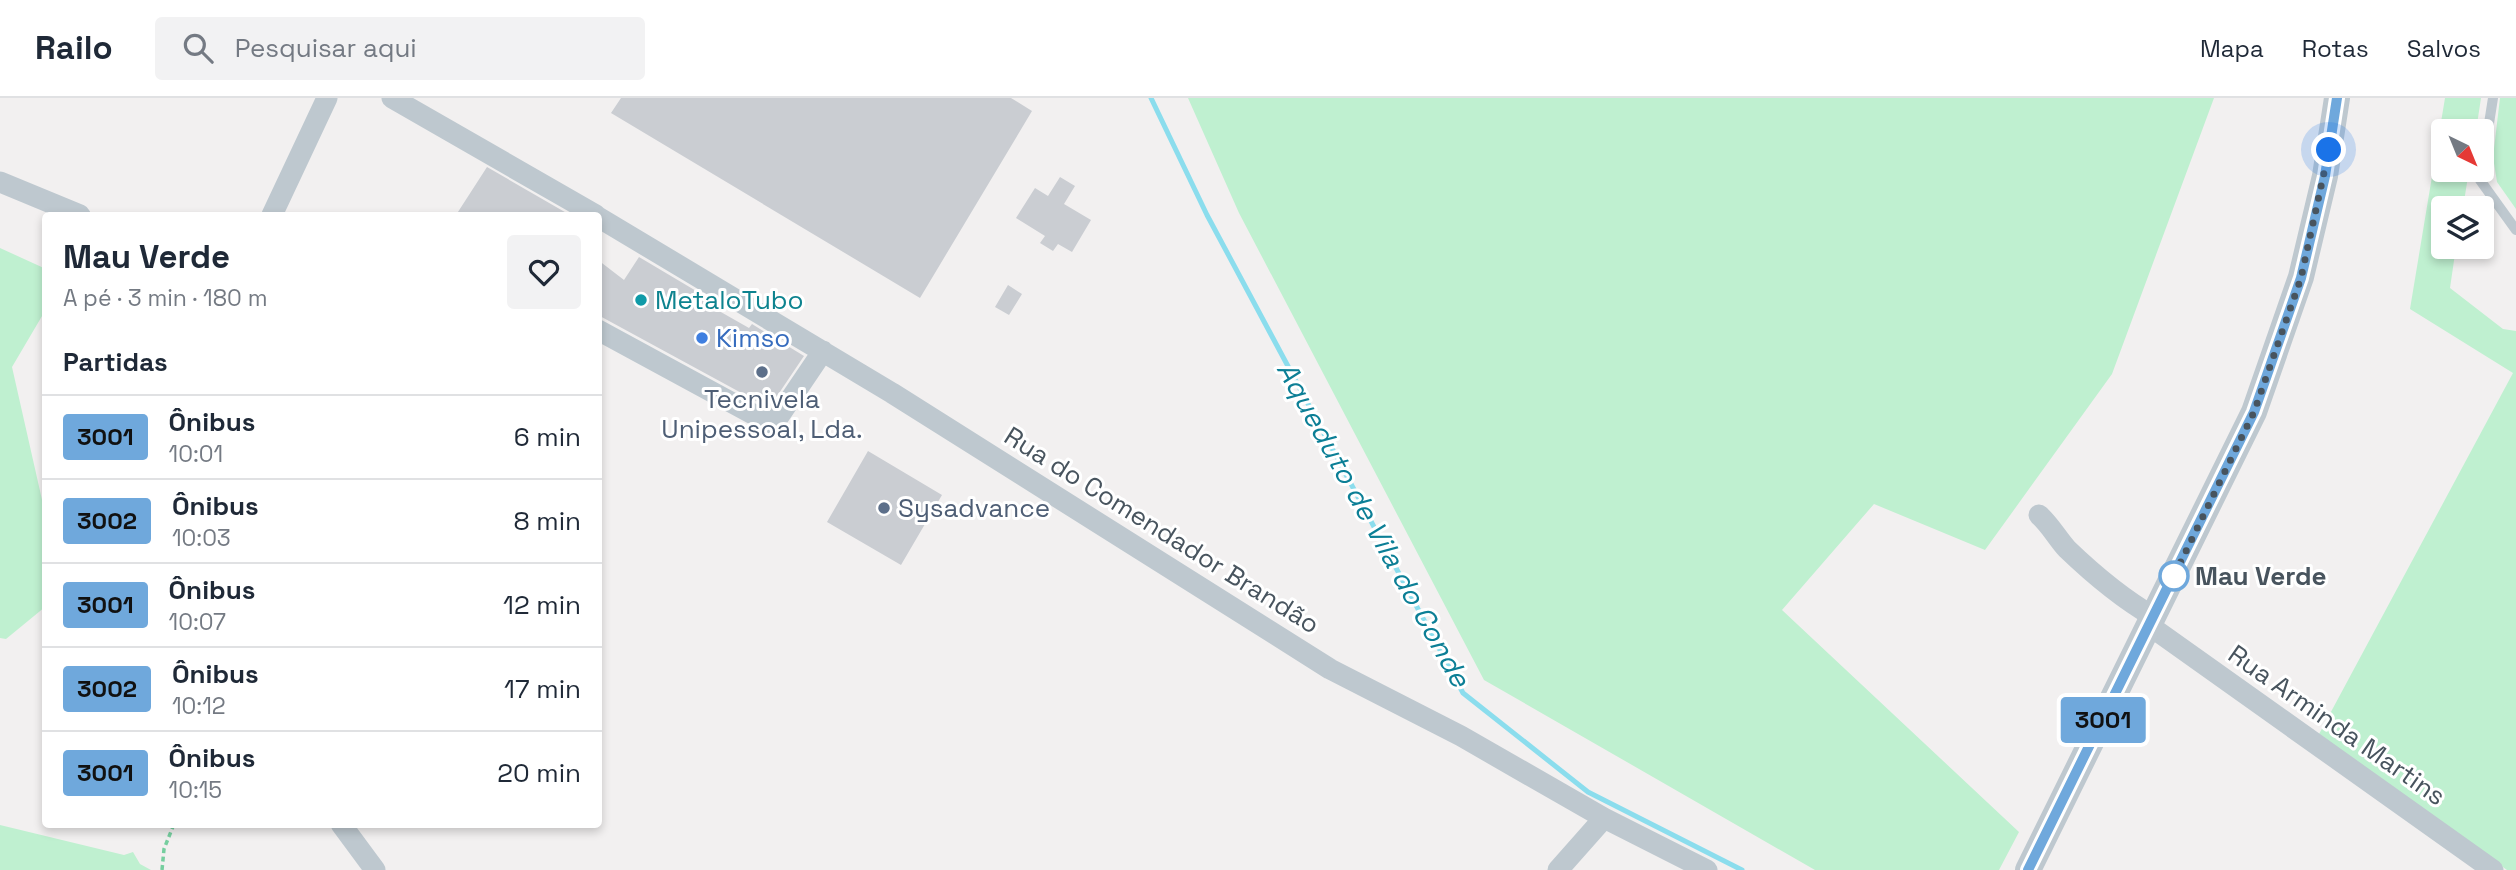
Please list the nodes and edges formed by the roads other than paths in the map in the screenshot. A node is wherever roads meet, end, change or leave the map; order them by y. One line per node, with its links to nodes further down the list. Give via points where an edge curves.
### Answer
1 (327, 98): 9 (street)
2 (392, 98): 10 (street, Rua do Comendador Brandão)
3 (2337, 98): 16 (street, via 2325,176 2301,278 2254,412)
4 (2493, 98): 5 (lane)
5 (2489, 119)
6 (0, 182): 8 (street)
7 (2481, 182): 12 (lane)
8 (73, 212)
9 (273, 212)
10 (590, 212)
11 (602, 219): 14 (street, Rua do Comendador Brandão)
12 (2516, 230)
13 (602, 332): 14 (street, via 774,425)
14 (823, 351): 17 (street, Rua do Comendador Brandão, via 1330,669 1461,736)
15 (2039, 515): 16 (street, Rua Arminda Martins, via 2065,547)
16 (2152, 622): 22 (street); 23 (street, Rua Arminda Martins)
17 (1604, 818): 20 (street); 21 (street, Rua do Comendador Brandão)
18 (344, 828): 19 (street)
19 (375, 870)
20 (1558, 870)
21 (1706, 870)
22 (2028, 870)
23 (2493, 870)

